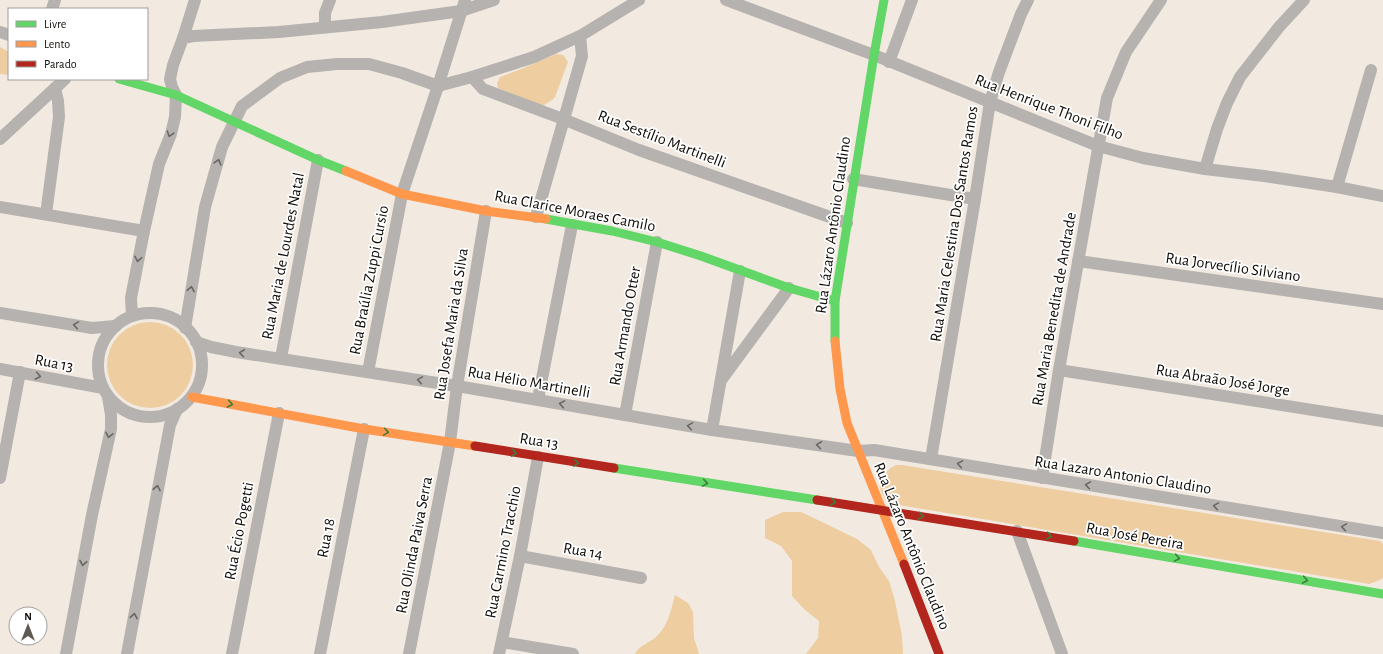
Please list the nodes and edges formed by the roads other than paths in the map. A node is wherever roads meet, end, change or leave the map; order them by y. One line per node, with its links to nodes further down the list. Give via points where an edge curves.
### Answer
1 (195, 0): 14 (street)
2 (330, 0): 12 (street, via 325,13)
3 (494, 0): 11 (street)
4 (638, 0): 13 (street)
5 (726, 0): 15 (street, Rua Henrique Thoni Filho)
6 (884, 0): 15 (street, Rua Lázaro Antônio Claudino)
7 (912, 0): 16 (street)
8 (1028, 0): 24 (street, Rua Maria Celestina Dos Santos Ramos, via 1007,50)
9 (1161, 0): 28 (street, Rua Maria Benedita de Andrade, via 1126,52 1107,98)
10 (1304, 0): 30 (street, via 1240,77 1217,129)
11 (463, 5): 12 (street, via 382,22); 21 (street)
12 (325, 26): 14 (street, via 279,32)
13 (580, 36): 18 (street, via 534,57); 25 (street, via 582,56)
14 (183, 38): 23 (street, via 170,80)
15 (874, 55): 16 (street, Rua Henrique Thoni Filho); 31 (street, Rua Lázaro Antônio Claudino)
16 (889, 62): 24 (street, Rua Henrique Thoni Filho)
17 (1371, 70): 32 (street)
18 (472, 77): 21 (street); 25 (street, Rua Sestílio Martinelli, via 483,89)
19 (64, 80): 22 (street)
20 (124, 80): 23 (street, Rua Clarice Moraes Camilo)
21 (438, 86): 26 (street, via 368,64 307,67 280,78 242,106); 33 (street)
22 (55, 88): 27 (street); 38 (street, via 59,117)
23 (176, 95): 26 (street, Rua Clarice Moraes Camilo); 42 (street, one-way to 42, via 175,117 159,164)
24 (990, 102): 28 (street, Rua Henrique Thoni Filho); 35 (street, Rua Maria Celestina Dos Santos Ramos)
25 (563, 119): 39 (street); 40 (street, Rua Sestílio Martinelli, via 639,150)
26 (233, 122): 29 (street, Rua Clarice Moraes Camilo); 52 (street, one-way to 26, via 205,207 222,148)
27 (0, 139)
28 (1098, 146): 30 (street, Rua Henrique Thoni Filho, via 1143,158); 44 (street, Rua Maria Benedita de Andrade)
29 (318, 160): 33 (street, Rua Clarice Moraes Camilo); 54 (street, Rua Maria de Lourdes Natal)
30 (1205, 169): 32 (street, Rua Henrique Thoni Filho)
31 (853, 179): 35 (street); 40 (street, Rua Lázaro Antônio Claudino)
32 (1337, 187): 34 (street, Rua Henrique Thoni Filho)
33 (402, 194): 37 (street, Rua Clarice Moraes Camilo); 58 (street, Rua Braúlia Zuppi Cursio)
34 (1383, 196)
35 (975, 200): 73 (street, Rua Maria Celestina Dos Santos Ramos)
36 (0, 207): 38 (street)
37 (486, 211): 39 (street, Rua Clarice Moraes Camilo); 60 (street, Rua Josefa Maria da Silva)
38 (46, 214): 42 (street)
39 (536, 217): 41 (street, Rua Clarice Moraes Camilo)
40 (847, 223): 47 (street, Rua Lázaro Antônio Claudino)
41 (572, 225): 43 (street, Rua Clarice Moraes Camilo, via 612,231); 63 (street)
42 (144, 231): 50 (street, one-way to 50, via 131,298)
43 (656, 242): 45 (street, Rua Clarice Moraes Camilo); 66 (street, Rua Armando Otter)
44 (1078, 260): 48 (street, Rua Jorvecílio Silviano); 56 (street, Rua Maria Benedita de Andrade)
45 (740, 271): 46 (street, Rua Clarice Moraes Camilo); 59 (street)
46 (789, 288): 47 (street, Rua Clarice Moraes Camilo); 59 (street)
47 (834, 301): 71 (street, Rua Lázaro Antônio Claudino, via 835,349 840,389 847,423)
48 (1383, 304)
49 (0, 313): 51 (street, one-way to 49, via 92,328)
50 (132, 316): 51 (street); 52 (street, via 142,314 170,317)
51 (115, 326): 61 (street, via 103,342 97,360 97,370)
52 (185, 328): 53 (street)
53 (196, 342): 54 (street, Rua Hélio Martinelli, one-way to 53, via 211,347); 62 (street, via 202,369)
54 (281, 358): 58 (street, Rua Hélio Martinelli)
55 (0, 369): 57 (street, Rua 13)
56 (1059, 370): 67 (street, Rua Abraão José Jorge); 75 (street, Rua Maria Benedita de Andrade)
57 (20, 372): 61 (street, Rua 13, one-way to 61); 74 (street)
58 (368, 372): 60 (street, Rua Hélio Martinelli, one-way to 58)
59 (720, 382): 69 (street)
60 (457, 386): 63 (street, Rua Hélio Martinelli); 70 (street, Rua Josefa Maria da Silva)
61 (105, 393): 64 (street, via 122,410 140,416 160,416); 83 (street, one-way to 83, via 111,415 111,429)
62 (192, 397): 64 (street); 65 (street, Rua 13, one-way to 65)
63 (538, 399): 66 (street, Rua Hélio Martinelli, one-way to 63)
64 (178, 409): 84 (street, one-way to 64, via 170,425)
65 (279, 413): 68 (street, Rua 13); 85 (street, Rua Écio Pogetti)
66 (625, 415): 69 (street, Rua Hélio Martinelli, one-way to 66)
67 (1383, 421)
68 (364, 429): 70 (street, Rua 13, one-way to 70); 86 (street, Rua 18)
69 (712, 430): 71 (street, Rua Hélio Martinelli, one-way to 69)
70 (450, 442): 72 (street, Rua 13, one-way to 72); 87 (street, Rua Olinda Paiva Serra)
71 (858, 451): 73 (street, Rua Lazaro Antonio Claudino, via 874,450); 76 (street, Rua Lázaro Antônio Claudino)
72 (538, 457): 76 (street, Rua 13, one-way to 76); 79 (street, Rua Carmino Tracchio)
73 (931, 459): 75 (street, Rua Lazaro Antonio Claudino, one-way to 73)
74 (0, 478)
75 (1042, 478): 78 (street, Rua Lazaro Antonio Claudino, one-way to 75)
76 (882, 510): 77 (street, Rua José Pereira, one-way to 77); 89 (street, Rua Lázaro Antônio Claudino)
77 (1017, 531): 81 (street, Rua José Pereira, one-way to 81); 90 (street)
78 (1383, 533)
79 (520, 556): 80 (street, Rua 14); 82 (street, Rua Carmino Tracchio)
80 (641, 578)
81 (1383, 594)
82 (500, 648): 88 (street)
83 (66, 654)
84 (127, 654)
85 (232, 654)
86 (320, 654)
87 (409, 654)
88 (573, 654)
89 (939, 654)
90 (1062, 654)

